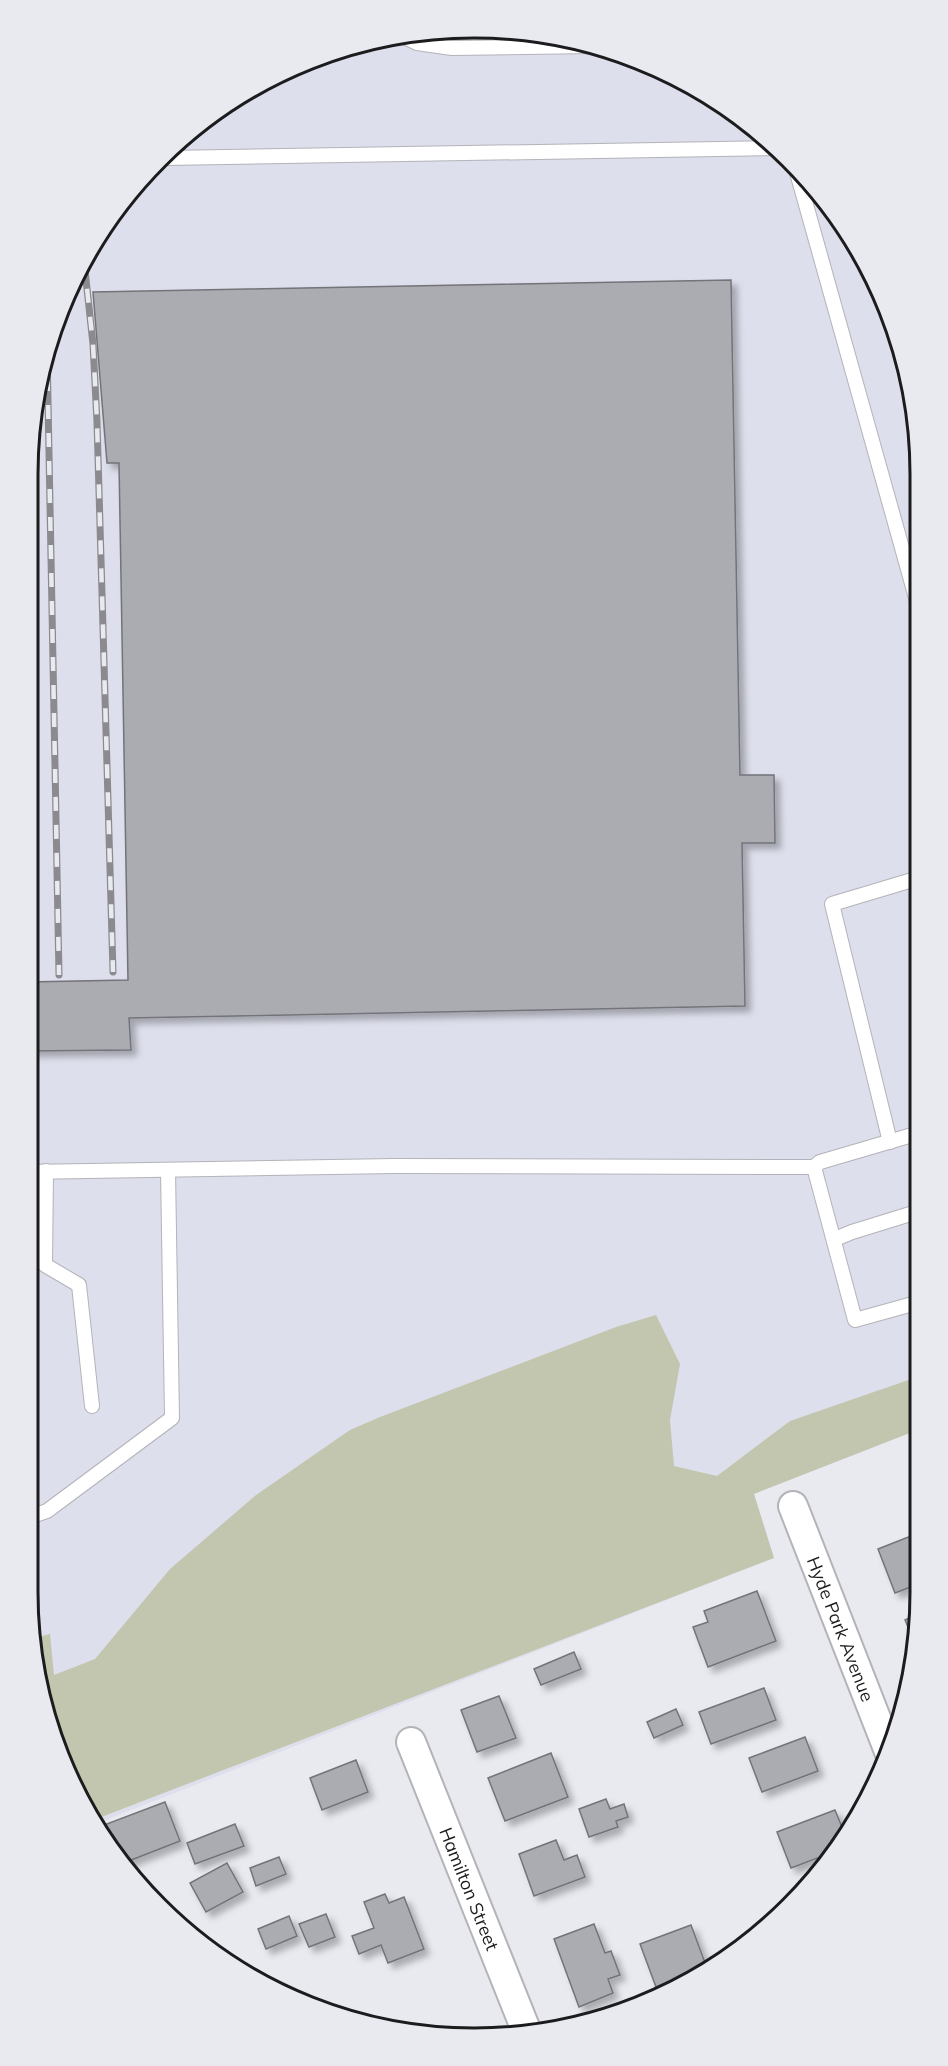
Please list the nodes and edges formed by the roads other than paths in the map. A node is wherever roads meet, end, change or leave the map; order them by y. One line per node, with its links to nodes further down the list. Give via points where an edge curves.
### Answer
1 (414, 42): 2 (lane, via 443,47)
2 (560, 46)
3 (764, 148): 4 (lane)
4 (173, 158)
5 (800, 184): 6 (lane)
6 (910, 576)
7 (910, 881): 9 (lane, via 832,904)
8 (910, 1136): 9 (lane)
9 (890, 1142): 10 (lane)
10 (814, 1167): 11 (lane); 15 (lane)
11 (168, 1170): 13 (lane); 19 (lane, via 172,1418)
12 (38, 1171): 13 (lane)
13 (46, 1171): 17 (lane, via 45,1265 79,1285)
14 (910, 1214): 15 (lane)
15 (835, 1239): 16 (lane, via 855,1320)
16 (910, 1305)
17 (92, 1406)
18 (793, 1506): 20 (street, Hyde Park Avenue)
19 (38, 1514)
20 (884, 1739)
21 (411, 1742): 22 (street, Hamilton Street)
22 (524, 2026)

